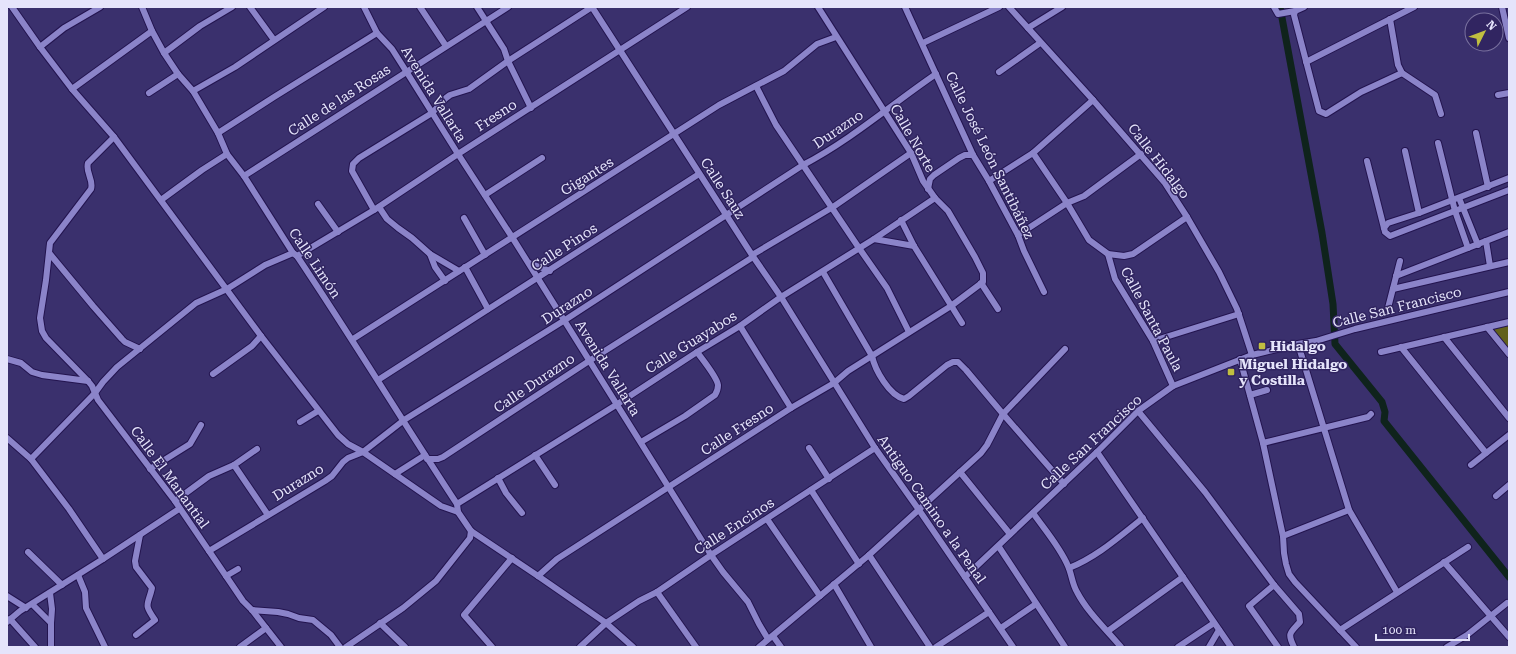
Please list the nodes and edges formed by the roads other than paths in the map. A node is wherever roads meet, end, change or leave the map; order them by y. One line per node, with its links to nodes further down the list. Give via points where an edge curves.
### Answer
1 (11, 7): 22 (street); 35 (street)
2 (100, 7): 35 (street, via 64,28)
3 (143, 7): 27 (street, Calle Limón)
4 (232, 7): 37 (street, via 200,26)
5 (250, 7): 31 (street)
6 (324, 7): 31 (street)
7 (364, 7): 28 (street, Avenida Vallarta)
8 (420, 7): 34 (street)
9 (478, 7): 25 (street)
10 (508, 7): 25 (street, Calle de las Rosas)
11 (687, 7): 36 (street, Fresno)
12 (818, 7): 29 (street, Calle Norte)
13 (905, 7): 32 (street, Calle José León Santibáñez)
14 (1000, 7): 32 (street)
15 (1009, 7): 26 (street, Calle Hidalgo)
16 (1062, 7): 26 (street)
17 (1274, 7): 23 (street, via 1278,14)
18 (1304, 7): 23 (street)
19 (1414, 7): 24 (street)
20 (1502, 7): 30 (street)
21 (594, 8): 36 (street, Calle Sauz); 38 (street)
22 (7, 10)
23 (1292, 12): 39 (street)
24 (1390, 19): 39 (street); 42 (street, via 1398,65)
25 (486, 20): 34 (street, Calle de las Rosas); 38 (street, via 504,49)
26 (1028, 28): 33 (street, Calle Hidalgo)
27 (152, 31): 37 (street, Calle Limón); 46 (street)
28 (377, 33): 40 (street, Avenida Vallarta, via 392,49); 56 (street)
29 (836, 36): 45 (street, Gigantes, via 817,44 784,70); 53 (street, Calle Norte)
30 (1509, 38)
31 (274, 40): 47 (street, via 235,67)
32 (923, 43): 44 (street, Calle José León Santibáñez)
33 (1040, 43): 41 (street); 51 (street, Calle Hidalgo)
34 (446, 46): 40 (street, Calle de las Rosas)
35 (40, 47): 46 (street)
36 (619, 50): 52 (street, Fresno); 58 (street, Calle Sauz)
37 (164, 53): 43 (street, Calle Limón)
38 (508, 61): 52 (street); 54 (street, via 469,90 450,95)
39 (1306, 62): 42 (street, via 1319,111 1326,114 1361,92)
40 (406, 71): 54 (street, Avenida Vallarta); 74 (street, Calle de las Rosas)
41 (999, 72)
42 (1402, 73): 55 (street, via 1435,95)
43 (178, 74): 47 (street, Calle Limón); 48 (street)
44 (936, 74): 53 (street, Durazno); 67 (street, Calle José León Santibáñez)
45 (756, 86): 58 (street, Gigantes, via 719,105); 70 (street, via 776,125)
46 (72, 89): 59 (street)
47 (192, 91): 56 (street, Calle Limón)
48 (148, 93)
49 (1509, 93): 50 (street)
50 (1498, 95)
51 (1093, 100): 63 (street); 66 (street, Calle Hidalgo)
52 (531, 108): 65 (street, Fresno)
53 (884, 112): 62 (street, Calle Norte); 70 (street, Durazno, via 823,155)
54 (432, 113): 65 (street, Avenida Vallarta); 88 (street, via 353,164 352,171)
55 (1441, 114)
56 (218, 133): 64 (street, Calle Limón)
57 (1476, 133): 77 (street)
58 (674, 135): 72 (street, Calle Sauz); 99 (street, Gigantes)
59 (114, 137): 83 (street); 106 (street, via 87,165 92,187 51,241)
60 (1438, 143): 82 (street)
61 (1405, 151): 90 (street)
62 (911, 153): 71 (street, Calle Norte); 86 (street, Calle Durazno)
63 (1033, 153): 76 (street); 84 (street, Calle Santa Paula)
64 (227, 154): 74 (street, Calle Limón); 83 (street)
65 (458, 154): 80 (street, Avenida Vallarta); 88 (street, Fresno)
66 (1141, 154): 84 (street, via 1084,196); 92 (street, Calle Hidalgo, via 1165,183)
67 (973, 155): 73 (street, via 965,155); 76 (street, Calle José León Santibáñez)
68 (542, 158): 80 (street)
69 (1367, 161): 95 (street)
70 (803, 165): 86 (street); 91 (street, Durazno)
71 (920, 172): 73 (street); 78 (street, Calle Norte)
72 (699, 174): 91 (street, Calle Sauz); 118 (street, Calle Pinos)
73 (934, 175): 78 (street, via 930,179)
74 (244, 176): 107 (street, Calle Limón)
75 (1509, 178): 77 (street)
76 (989, 181): 98 (street, Calle José León Santibáñez)
77 (1488, 187): 82 (street)
78 (928, 189): 81 (street, Calle Norte)
79 (1509, 190): 87 (street)
80 (485, 195): 99 (street, Avenida Vallarta)
81 (935, 198): 94 (street, Calle Guayabos); 123 (street, Calle Norte, via 948,211 975,257 983,272)
82 (1456, 199): 87 (street); 89 (street); 90 (street)
83 (161, 200): 124 (street)
84 (1067, 202): 98 (street); 109 (street, Calle Santa Paula, via 1089,240)
85 (318, 204): 96 (street)
86 (833, 207): 104 (street); 111 (street, Calle Durazno)
87 (1463, 208): 89 (street); 102 (street)
88 (376, 209): 96 (street, Fresno); 108 (street)
89 (1455, 211): 95 (street, via 1390,236); 105 (street)
90 (1419, 213): 95 (street, via 1388,223)
91 (726, 216): 111 (street, Calle Sauz); 134 (street, Durazno)
92 (1187, 217): 109 (street, via 1133,254); 133 (street, Calle Hidalgo, via 1219,272)
93 (464, 218): 110 (street)
94 (901, 220): 100 (street, Calle Guayabos); 103 (street)
95 (1384, 228)
96 (338, 232): 107 (street, Fresno)
97 (1509, 232): 101 (street)
98 (1018, 236): 126 (street, Calle José León Santibáñez)
99 (512, 237): 110 (street, Gigantes); 114 (street, Avenida Vallarta)
100 (874, 239): 103 (street); 104 (street, Calle Guayabos)
101 (1486, 241): 102 (street); 115 (street)
102 (1478, 245): 105 (street)
103 (914, 246): 129 (street)
104 (859, 248): 119 (street, Calle Guayabos); 139 (street, via 887,288)
105 (1468, 248): 120 (street)
106 (50, 254): 146 (street, via 122,339); 158 (street, Calle El Manantial, via 40,324 49,342)
107 (295, 254): 124 (street, Fresno, via 265,265); 142 (street, Calle Limón)
108 (430, 254): 117 (street); 122 (street)
109 (1108, 254): 143 (street, Calle Santa Paula, via 1115,279)
110 (485, 255): 116 (street, Gigantes)
111 (753, 256): 128 (street, Calle Sauz); 155 (street, Calle Durazno)
112 (1400, 262): 120 (street)
113 (1509, 262): 115 (street)
114 (529, 263): 118 (street); 121 (street, Avenida Vallarta)
115 (1490, 266): 125 (street)
116 (465, 267): 117 (street, Gigantes); 131 (street)
117 (459, 271): 122 (street, Gigantes)
118 (550, 271): 121 (street, Calle Pinos)
119 (823, 272): 128 (street, Calle Guayabos); 152 (street)
120 (1396, 276): 125 (street)
121 (538, 278): 131 (street, Calle Pinos); 134 (street, Avenida Vallarta)
122 (445, 281): 142 (street, Gigantes)
123 (982, 282): 129 (street, Calle Fresno); 132 (street, Calle Norte)
124 (227, 289): 140 (street); 146 (street, Fresno, via 196,303)
125 (1393, 289): 130 (street)
126 (1044, 292)
127 (1509, 292): 144 (street, Calle San Francisco)
128 (781, 297): 137 (street, Calle Guayabos); 159 (street, Calle Sauz)
129 (951, 306): 136 (street); 139 (street, Calle Fresno)
130 (1388, 308)
131 (488, 309): 157 (street, Calle Pinos)
132 (998, 309)
133 (1239, 314): 143 (street); 151 (street, Calle Hidalgo)
134 (565, 320): 155 (street, Avenida Vallarta); 171 (street, Durazno)
135 (1509, 322): 138 (street)
136 (962, 323)
137 (740, 326): 148 (street, Calle Guayabos); 165 (street)
138 (1487, 327): 141 (street); 150 (street)
139 (909, 332): 152 (street, Calle Fresno)
140 (261, 336): 156 (street, via 252,346); 166 (street)
141 (1444, 337): 145 (street); 170 (street)
142 (353, 339): 157 (street, Calle Limón)
143 (1153, 341): 160 (street, Calle Santa Paula)
144 (1298, 344): 151 (street, Calle San Francisco); 174 (street)
145 (1401, 347): 149 (street); 184 (street)
146 (140, 349): 162 (street, Fresno, via 117,367)
147 (1065, 349): 168 (street)
148 (697, 352): 164 (street, Calle Guayabos); 177 (street, via 717,382 715,395)
149 (1381, 352)
150 (1509, 354)
151 (1252, 355): 154 (street, Calle San Francisco)
152 (872, 356): 159 (street, Calle Fresno); 168 (street, via 881,377 895,394 904,399 947,365 958,362)
153 (7, 359): 158 (street, via 21,363 32,372 42,375)
154 (1240, 359): 160 (street, Calle San Francisco); 163 (street)
155 (589, 361): 164 (street, Avenida Vallarta); 187 (street, Calle Durazno)
156 (213, 374)
157 (378, 380): 171 (street, Calle Limón)
158 (88, 381): 162 (street, Calle El Manantial)
159 (834, 383): 165 (street, Calle Fresno); 180 (street, Antiguo Camino a la Penal)
160 (1174, 386): 167 (street, Calle San Francisco)
161 (1267, 390): 163 (street)
162 (96, 393): 188 (street, Fresno); 191 (street, Calle El Manantial, via 98,400)
163 (1250, 395): 178 (street)
164 (616, 404): 177 (street, Avenida Vallarta); 185 (street, Calle Guayabos)
165 (791, 408): 200 (street, Calle Fresno)
166 (318, 411): 172 (street); 182 (street, via 338,435)
167 (1138, 411): 183 (street, Calle San Francisco); 237 (street, via 1205,492)
168 (1003, 414): 193 (street, via 987,445); 197 (street)
169 (1371, 414): 174 (street, via 1368,417)
170 (1509, 418)
171 (404, 420): 182 (street, Durazno); 186 (street, Calle Limón)
172 (300, 422)
173 (201, 425): 191 (street, via 190,444)
174 (1323, 428): 178 (street); 207 (street)
175 (1509, 435): 184 (street)
176 (7, 438): 188 (street)
177 (641, 442): 200 (street, Avenida Vallarta)
178 (1263, 443): 217 (street)
179 (809, 448): 196 (street)
180 (875, 448): 196 (street, Calle Encinos); 206 (street, Antiguo Camino a la Penal)
181 (257, 449): 190 (street)
182 (363, 452): 194 (street); 211 (street, Durazno, via 343,462 325,481)
183 (1097, 452): 197 (street, Calle San Francisco); 212 (street)
184 (1486, 453): 189 (street)
185 (535, 455): 195 (street, Calle Guayabos); 198 (street)
186 (426, 457): 187 (street, Calle Durazno); 192 (street, Calle Limón); 194 (street)
187 (443, 457): 192 (street)
188 (31, 459): 225 (street, via 69,508)
189 (1471, 464)
190 (234, 465): 203 (street, via 209,476); 211 (street)
191 (150, 469): 203 (street, Calle El Manantial)
192 (435, 471): 204 (street, Calle Limón)
193 (960, 472): 206 (street); 215 (street)
194 (395, 474): 208 (street, via 441,506)
195 (498, 478): 204 (street, Calle Guayabos); 210 (street, via 506,494)
196 (828, 479): 201 (street, Calle Encinos)
197 (1064, 484): 209 (street, Calle San Francisco)
198 (554, 485)
199 (1509, 485): 202 (street)
200 (670, 486): 222 (street, Avenida Vallarta); 232 (street, Calle Fresno, via 556,559)
201 (811, 490): 213 (street, Calle Encinos); 227 (street)
202 (1496, 496)
203 (175, 501): 205 (street, Calle El Manantial)
204 (457, 504): 208 (street, Calle Limón)
205 (180, 509): 216 (street); 220 (street, Calle El Manantial)
206 (919, 510): 223 (street); 234 (street, Antiguo Camino a la Penal)
207 (1349, 510): 217 (street); 239 (street)
208 (458, 512): 214 (street, Calle Limón)
209 (1033, 512): 215 (street, Calle San Francisco); 228 (street, via 1060,550)
210 (522, 513)
211 (268, 515): 220 (street, Durazno)
212 (1143, 518): 228 (street, via 1102,549); 233 (street)
213 (767, 519): 222 (street, Calle Encinos); 242 (street)
214 (471, 531): 224 (street); 252 (street, via 470,538 440,577 403,608)
215 (1010, 534): 219 (street, Calle San Francisco)
216 (140, 535): 225 (street); 260 (street, via 135,561 152,588 147,609 155,620)
217 (1283, 536): 258 (street, via 1284,553 1290,574)
218 (1468, 546): 226 (street)
219 (999, 547): 234 (street, Calle San Francisco); 245 (street)
220 (209, 551): 231 (street, Calle El Manantial)
221 (28, 552): 236 (street)
222 (711, 555): 238 (street, Calle Encinos); 262 (street, Avenida Vallarta, via 748,602 759,624)
223 (869, 555): 227 (street); 278 (street)
224 (512, 558): 232 (street); 271 (street, via 464,615)
225 (103, 559): 230 (street)
226 (1444, 562): 239 (street); 249 (street)
227 (859, 564): 235 (street)
228 (1069, 568): 259 (street, via 1077,592)
229 (238, 569): 231 (street)
230 (78, 575): 236 (street); 265 (street, via 85,592 86,608)
231 (226, 576): 247 (street, Calle El Manantial)
232 (538, 576): 253 (street)
233 (1183, 577): 254 (street); 259 (street)
234 (965, 578): 248 (street, Antiguo Camino a la Penal)
235 (834, 584): 242 (street); 277 (street)
236 (62, 585): 240 (street)
237 (1274, 585): 286 (street, via 1250,606); 287 (street, via 1299,614 1300,622 1290,633)
238 (657, 592): 253 (street, Calle Encinos); 274 (street)
239 (1397, 592): 258 (street)
240 (50, 593): 244 (street); 251 (street)
241 (7, 596): 246 (street)
242 (820, 596): 262 (street)
243 (1507, 602): 249 (street)
244 (32, 604): 246 (street); 251 (street)
245 (1036, 604): 256 (street); 281 (street)
246 (26, 608): 250 (street)
247 (252, 610): 255 (street, Calle El Manantial); 268 (street, via 278,612 310,619 328,632)
248 (989, 612): 256 (street, Antiguo Camino a la Penal); 279 (street)
249 (1489, 616): 261 (street); 289 (street, via 1467,635)
250 (8, 621): 263 (street)
251 (51, 623): 264 (street)
252 (380, 623): 269 (street); 270 (street)
253 (606, 623): 272 (street, Calle Encinos); 273 (street)
254 (1214, 624): 257 (street); 283 (street)
255 (266, 628): 266 (street); 267 (street, Calle El Manantial)
256 (1001, 628): 280 (street, Antiguo Camino a la Penal)
257 (1219, 630): 284 (street); 285 (street)
258 (1340, 630): 288 (street)
259 (1108, 631): 282 (street)
260 (136, 635)
261 (1509, 637)
262 (771, 638): 275 (street); 276 (street, Avenida Vallarta)
263 (35, 647)
264 (51, 647)
265 (105, 647)
266 (240, 647)
267 (281, 647)
268 (340, 647)
269 (346, 647)
270 (405, 647)
271 (492, 647)
272 (580, 647)
273 (633, 647)
274 (696, 647)
275 (759, 647)
276 (780, 647)
277 (871, 647)
278 (930, 647)
279 (936, 647)
280 (1013, 647)
281 (1065, 647)
282 (1121, 647)
283 (1178, 647)
284 (1209, 647)
285 (1231, 647)
286 (1278, 647)
287 (1294, 647)
288 (1356, 647)
289 (1447, 647)

